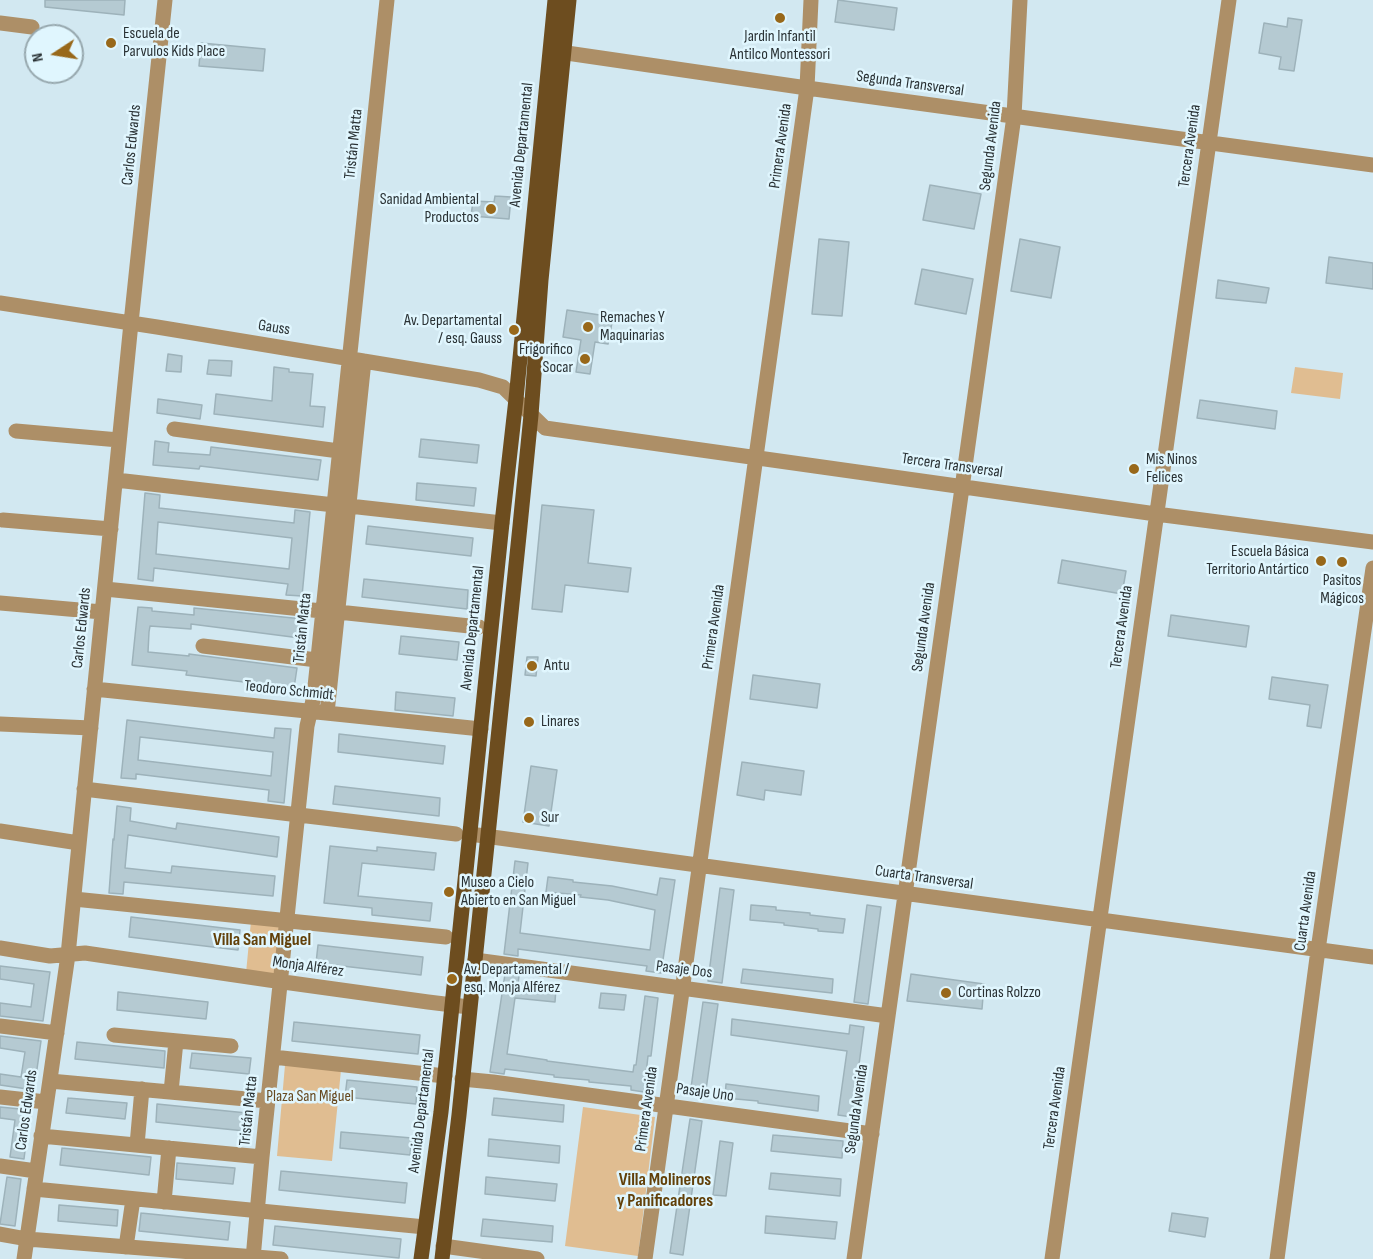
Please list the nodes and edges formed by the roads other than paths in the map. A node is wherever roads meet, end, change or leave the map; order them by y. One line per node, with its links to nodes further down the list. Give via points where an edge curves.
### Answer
1 (165, 0): 16 (street, Carlos Edwards)
2 (387, 0): 17 (street, Tristán Matta)
3 (555, 0): 10 (main road, Avenida Departamental)
4 (569, 0): 10 (main road, Avenida Departamental)
5 (811, 0): 11 (street, Primera Avenida)
6 (1020, 0): 12 (street, Segunda Avenida)
7 (1229, 0): 13 (street, Tercera Avenida)
8 (0, 23): 9 (street)
9 (24, 26)
10 (557, 52): 11 (street, Segunda Transversal); 18 (main road, Avenida Departamental); 19 (main road, Avenida Departamental)
11 (807, 88): 12 (street, Segunda Transversal); 24 (street, Primera Avenida)
12 (1014, 116): 13 (street, Segunda Transversal); 26 (street, Segunda Avenida)
13 (1208, 143): 14 (street, Segunda Transversal); 28 (street, Tercera Avenida)
14 (1373, 165)
15 (0, 303): 16 (street, Gauss)
16 (131, 323): 17 (street, Gauss); 22 (street, Carlos Edwards)
17 (356, 359): 18 (street, Gauss, via 494,383); 23 (street, Tristán Matta); 27 (street, Tristán Matta)
18 (516, 399): 19 (street, Gauss); 30 (main road, Avenida Departamental)
19 (531, 415): 24 (street, Tercera Transversal, via 545,428); 52 (main road, Avenida Departamental)
20 (174, 429): 23 (street)
21 (16, 431): 22 (street)
22 (120, 440): 25 (street, Carlos Edwards)
23 (339, 451): 27 (street, Tristán Matta)
24 (756, 457): 26 (street, Tercera Transversal); 54 (street, Primera Avenida)
25 (116, 480): 27 (street); 31 (street, Carlos Edwards)
26 (963, 486): 28 (street, Tercera Transversal); 55 (street, Segunda Avenida)
27 (341, 505): 30 (street); 36 (street, Tristán Matta); 38 (street, Tristán Matta)
28 (1156, 514): 32 (street, Tercera Transversal); 57 (street, Tercera Avenida)
29 (3, 520): 31 (street)
30 (502, 523): 47 (main road, Avenida Departamental)
31 (111, 529): 34 (street, Carlos Edwards)
32 (1373, 542)
33 (1373, 568): 61 (street, Cuarta Avenida)
34 (105, 589): 36 (street); 37 (street, Carlos Edwards)
35 (0, 603): 37 (street)
36 (322, 610): 41 (street, Tristán Matta)
37 (102, 612): 42 (street, Carlos Edwards)
38 (338, 612): 39 (street); 44 (street, Tristán Matta)
39 (479, 627)
40 (203, 646): 41 (street)
41 (317, 660): 43 (street, Tristán Matta)
42 (94, 689): 43 (street, Teodoro Schmidt); 46 (street, Carlos Edwards)
43 (311, 711): 44 (street, Teodoro Schmidt); 49 (street, Tristán Matta)
44 (327, 713): 47 (street, Teodoro Schmidt)
45 (0, 724): 46 (street)
46 (91, 728): 48 (street, Carlos Edwards)
47 (481, 729): 51 (main road, Avenida Departamental)
48 (84, 789): 49 (street, Cuarta Transversal); 53 (street, Carlos Edwards)
49 (298, 816): 51 (street, Cuarta Transversal); 58 (street, Tristán Matta)
50 (0, 831): 53 (street)
51 (463, 834): 52 (street, Cuarta Transversal); 67 (main road, Avenida Departamental)
52 (488, 836): 54 (street, Cuarta Transversal); 64 (main road, Avenida Departamental)
53 (79, 843): 56 (street, Carlos Edwards)
54 (699, 865): 55 (street, Cuarta Transversal); 66 (street, Primera Avenida)
55 (905, 893): 57 (street, Cuarta Transversal); 69 (street, Segunda Avenida)
56 (74, 898): 58 (street); 62 (street, Carlos Edwards)
57 (1100, 920): 61 (street, Cuarta Transversal); 109 (street, Tercera Avenida)
58 (288, 921): 59 (street); 65 (street, Tristán Matta)
59 (446, 937)
60 (0, 948): 62 (street, Monja Alférez)
61 (1318, 950): 63 (street, Cuarta Transversal); 110 (street, Cuarta Avenida)
62 (68, 955): 65 (street, Monja Alférez, via 85,953); 71 (street, Carlos Edwards)
63 (1373, 957)
64 (475, 960): 66 (street, Pasaje Dos); 68 (main road, Avenida Departamental)
65 (281, 981): 67 (street, Monja Alférez); 75 (street, Tristán Matta)
66 (682, 988): 69 (street, Pasaje Dos); 84 (street, Primera Avenida)
67 (452, 1005): 68 (street, Monja Alférez); 76 (main road, Avenida Departamental)
68 (470, 1007): 77 (main road, Avenida Departamental)
69 (888, 1016): 85 (street, Segunda Avenida)
70 (0, 1026): 71 (street)
71 (57, 1033): 78 (street, Carlos Edwards)
72 (114, 1035): 73 (street)
73 (176, 1041): 74 (street); 80 (street)
74 (231, 1046)
75 (273, 1057): 76 (street); 82 (street, Tristán Matta)
76 (445, 1076): 96 (main road, Avenida Departamental)
77 (462, 1079): 84 (street, Pasaje Uno); 100 (main road, Avenida Departamental)
78 (50, 1081): 79 (street); 83 (street, Carlos Edwards)
79 (142, 1089): 80 (street); 87 (street)
80 (171, 1092): 82 (street)
81 (0, 1097): 83 (street)
82 (268, 1101): 89 (street, Tristán Matta)
83 (46, 1102): 86 (street, Carlos Edwards)
84 (666, 1106): 85 (street, Pasaje Uno); 107 (street, Primera Avenida)
85 (872, 1134): 108 (street, Segunda Avenida)
86 (41, 1136): 87 (street); 91 (street, Carlos Edwards)
87 (137, 1145): 88 (street)
88 (169, 1148): 89 (street); 94 (street)
89 (262, 1157): 95 (street, Tristán Matta)
90 (0, 1166): 91 (street)
91 (36, 1171): 92 (street, Carlos Edwards)
92 (34, 1189): 93 (street); 98 (street, Carlos Edwards)
93 (133, 1199): 94 (street); 99 (street)
94 (164, 1202): 95 (street)
95 (257, 1210): 96 (street); 102 (street, Tristán Matta)
96 (425, 1227): 105 (main road, Avenida Departamental)
97 (0, 1233): 98 (street)
98 (27, 1239): 99 (street); 103 (street, Carlos Edwards)
99 (126, 1247): 101 (street)
100 (443, 1253): 106 (street)
101 (160, 1255): 102 (street)
102 (253, 1258): 104 (street)
103 (24, 1259)
104 (280, 1259)
105 (421, 1259)
106 (537, 1259)
107 (645, 1259)
108 (854, 1259)
109 (1052, 1259)
110 (1277, 1259)

